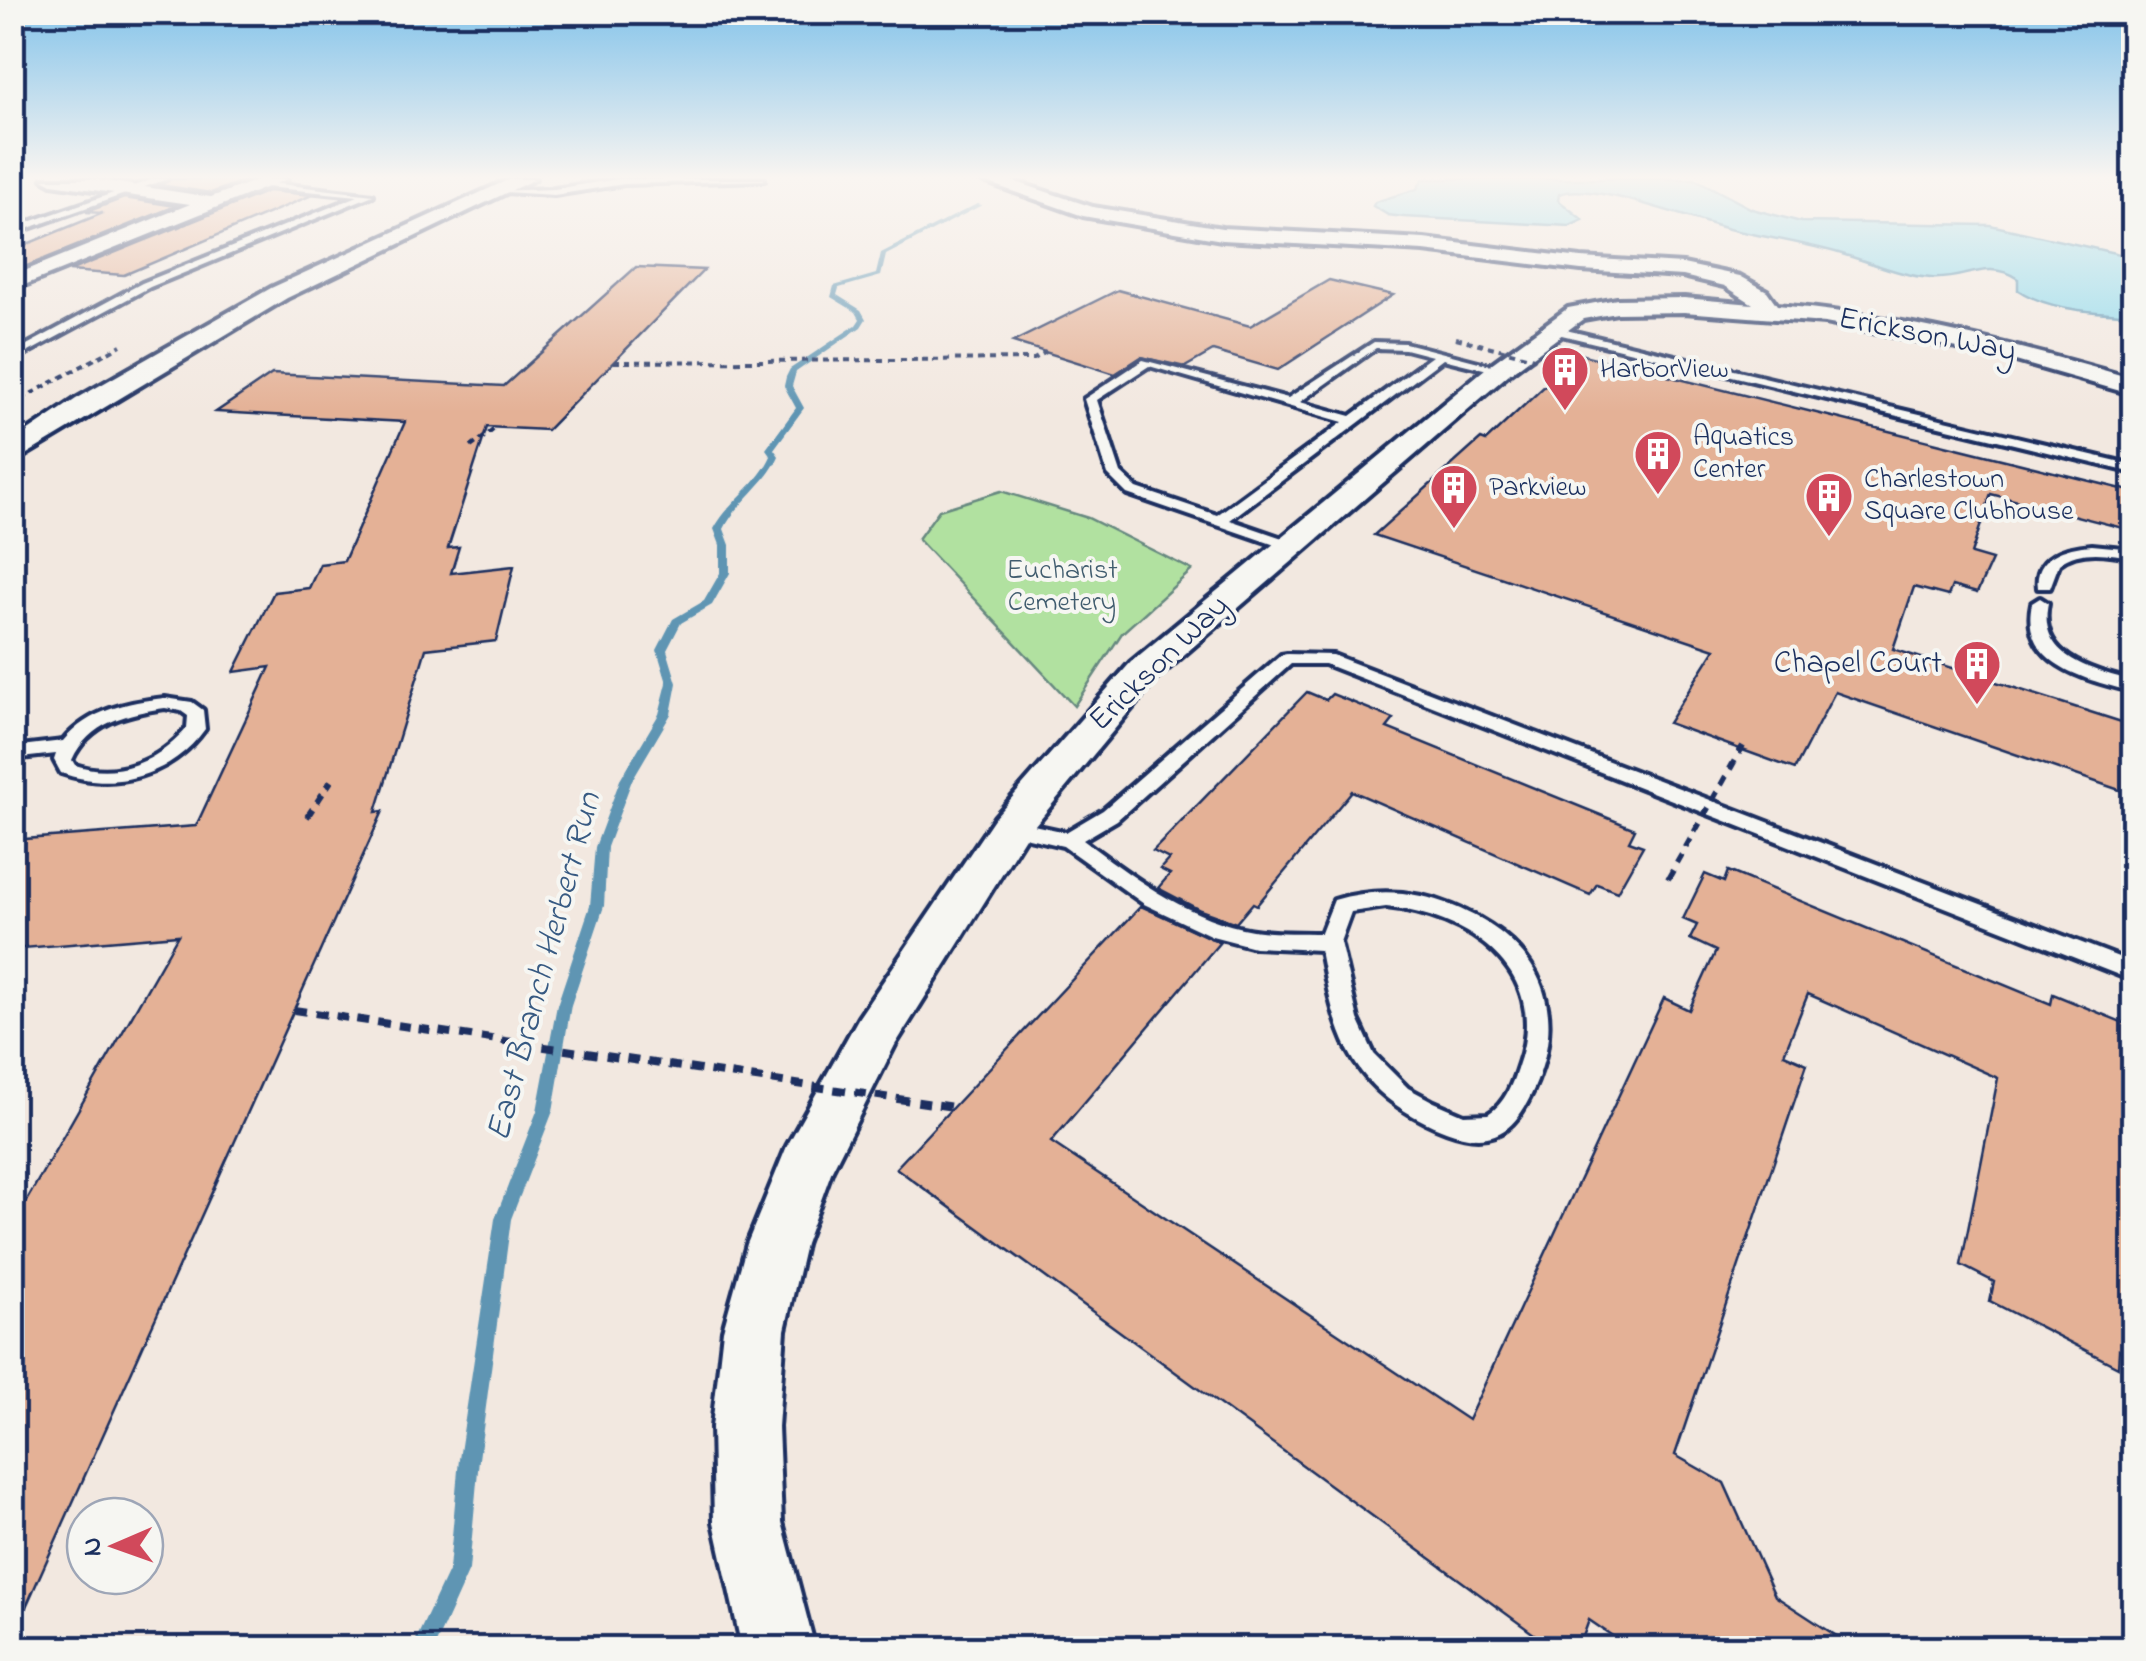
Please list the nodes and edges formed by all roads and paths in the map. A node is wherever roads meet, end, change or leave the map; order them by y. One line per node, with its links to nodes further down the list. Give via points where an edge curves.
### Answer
1 (75, 257): 5 (street)
2 (218, 257): 11 (lane, via 146,286)
3 (355, 257): 19 (street, via 224,323)
4 (1540, 257): 6 (street, via 1695,272 1747,288)
5 (17, 279)
6 (1769, 310): 8 (street, Erickson Way, via 1617,306 1576,313); 14 (street, Erickson Way, via 1968,341)
7 (1456, 338): 8 (path, bridge)
8 (1559, 348): 13 (street, Erickson Way); 20 (lane)
9 (1046, 352): 12 (path, via 1034,359)
10 (1439, 356): 13 (lane); 15 (lane, via 1374,345); 16 (lane)
11 (12, 358)
12 (614, 362)
13 (1500, 368): 22 (street, Erickson Way)
14 (2134, 387)
15 (1291, 402): 16 (lane); 21 (lane, via 1147,362 1090,398 1122,484)
16 (1354, 422): 21 (lane)
17 (497, 427): 18 (path)
18 (471, 447)
19 (12, 455)
20 (2134, 469)
21 (1220, 520): 22 (lane)
22 (1290, 545): 32 (street, Erickson Way, via 1144,670)
23 (2134, 554): 24 (lane, via 2086,550 2060,557)
24 (2044, 584)
25 (2040, 603): 26 (lane, via 2036,627 2042,644 2097,678)
26 (2134, 687)
27 (1743, 746): 34 (path, bridge)
28 (66, 748): 28 (lane, via 68,770 122,774 176,751 196,729 197,714 186,706 144,704 97,721); 29 (lane)
29 (12, 753)
30 (331, 781): 31 (path)
31 (307, 817)
32 (1010, 827): 33 (lane); 39 (street, Erickson Way, via 878,1031 806,1164 776,1244 754,1330 746,1427 748,1522)
33 (1068, 840): 35 (lane, via 1130,886 1200,923 1246,937); 36 (lane, via 1110,814 1287,659 1327,659)
34 (1668, 879)
35 (1329, 942): 35 (lane, via 1361,1058 1393,1095 1462,1128 1489,1126 1510,1114 1530,1068 1539,1022 1519,966 1492,938 1462,915 1382,898 1342,906)
36 (2134, 972)
37 (294, 1010): 38 (path, bridge)
38 (953, 1107)
39 (778, 1648)

